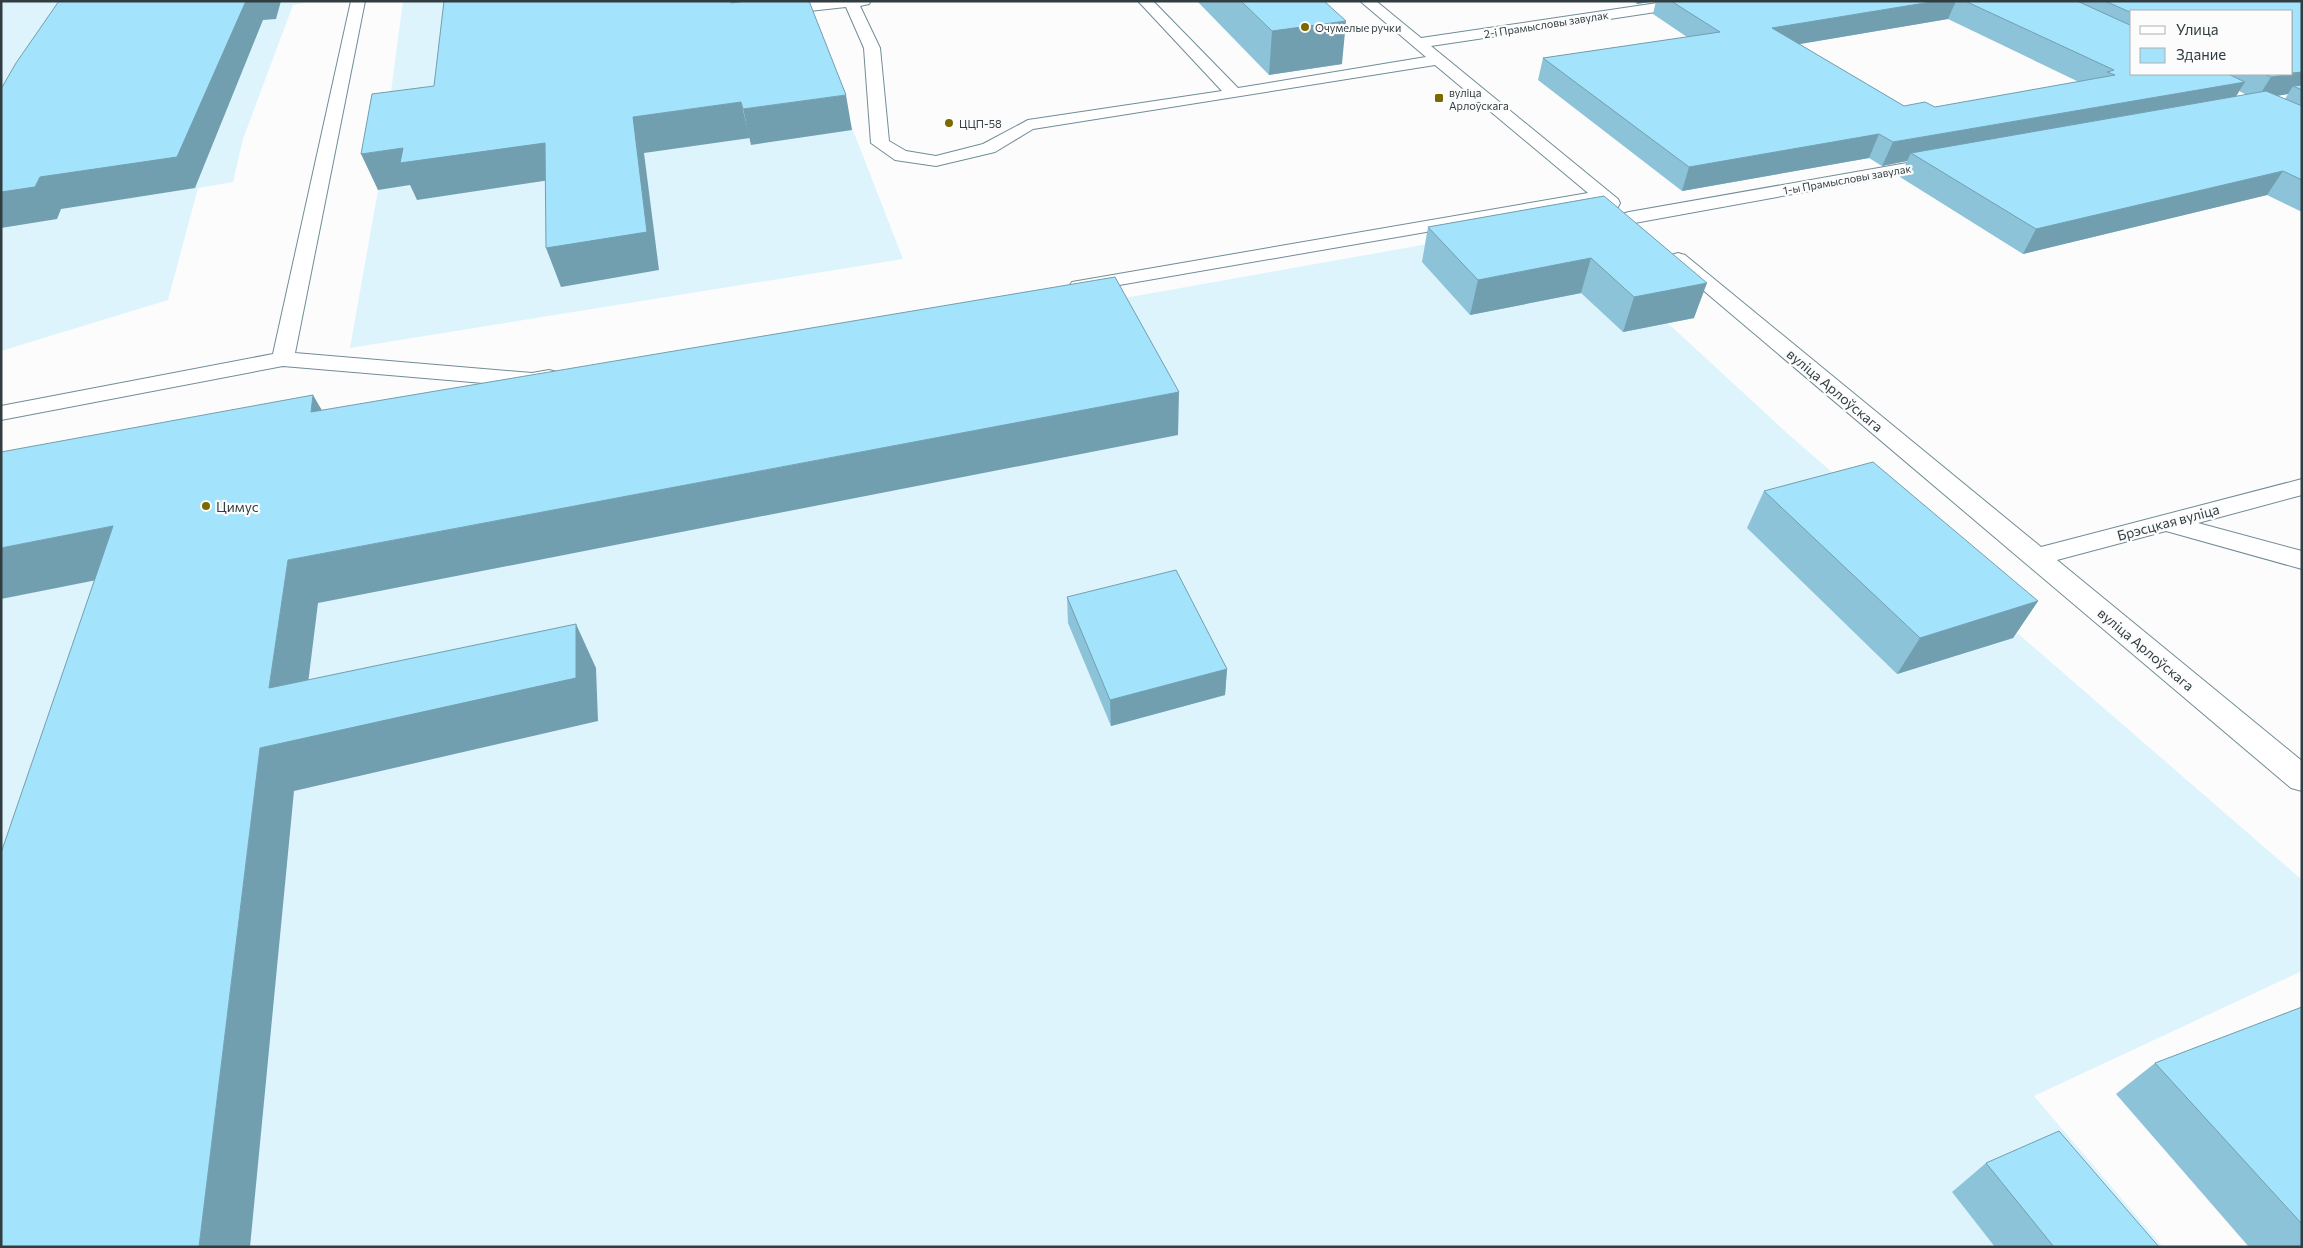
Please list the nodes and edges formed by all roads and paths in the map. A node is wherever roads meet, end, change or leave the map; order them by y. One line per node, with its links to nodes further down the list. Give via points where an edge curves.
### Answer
1 (358, 1): 16 (street)
2 (758, 1): 6 (street, via 763,12)
3 (1145, 1): 11 (street)
4 (1368, 1): 9 (street, вуліца Арлоўскага)
5 (1702, 1): 8 (street, 2-і Прамысловы завулак)
6 (858, 2): 11 (street, via 872,48 880,143 901,156 936,161 989,148 1028,125)
7 (1555, 6): 8 (street)
8 (1575, 19): 9 (street, 2-і Прамысловы завулак)
9 (1418, 43): 10 (street, вуліца Арлоўскага)
10 (1439, 60): 11 (street); 13 (street, вуліца Арлоўскага)
11 (1234, 94)
12 (1960, 159): 14 (street, 1-ы Прамысловы завулак)
13 (1602, 196): 14 (street, вуліца Арлоўскага); 15 (street)
14 (1629, 218): 21 (street, вуліца Арлоўскага)
15 (1062, 289)
16 (282, 359): 17 (street, via 532,380); 18 (street)
17 (571, 373)
18 (1, 413)
19 (2302, 486): 20 (street, Брэсцкая вуліца)
20 (2167, 522): 21 (street, Брэсцкая вуліца); 22 (street)
21 (2035, 557): 23 (street, вуліца Арлоўскага)
22 (2302, 560)
23 (2302, 779)

